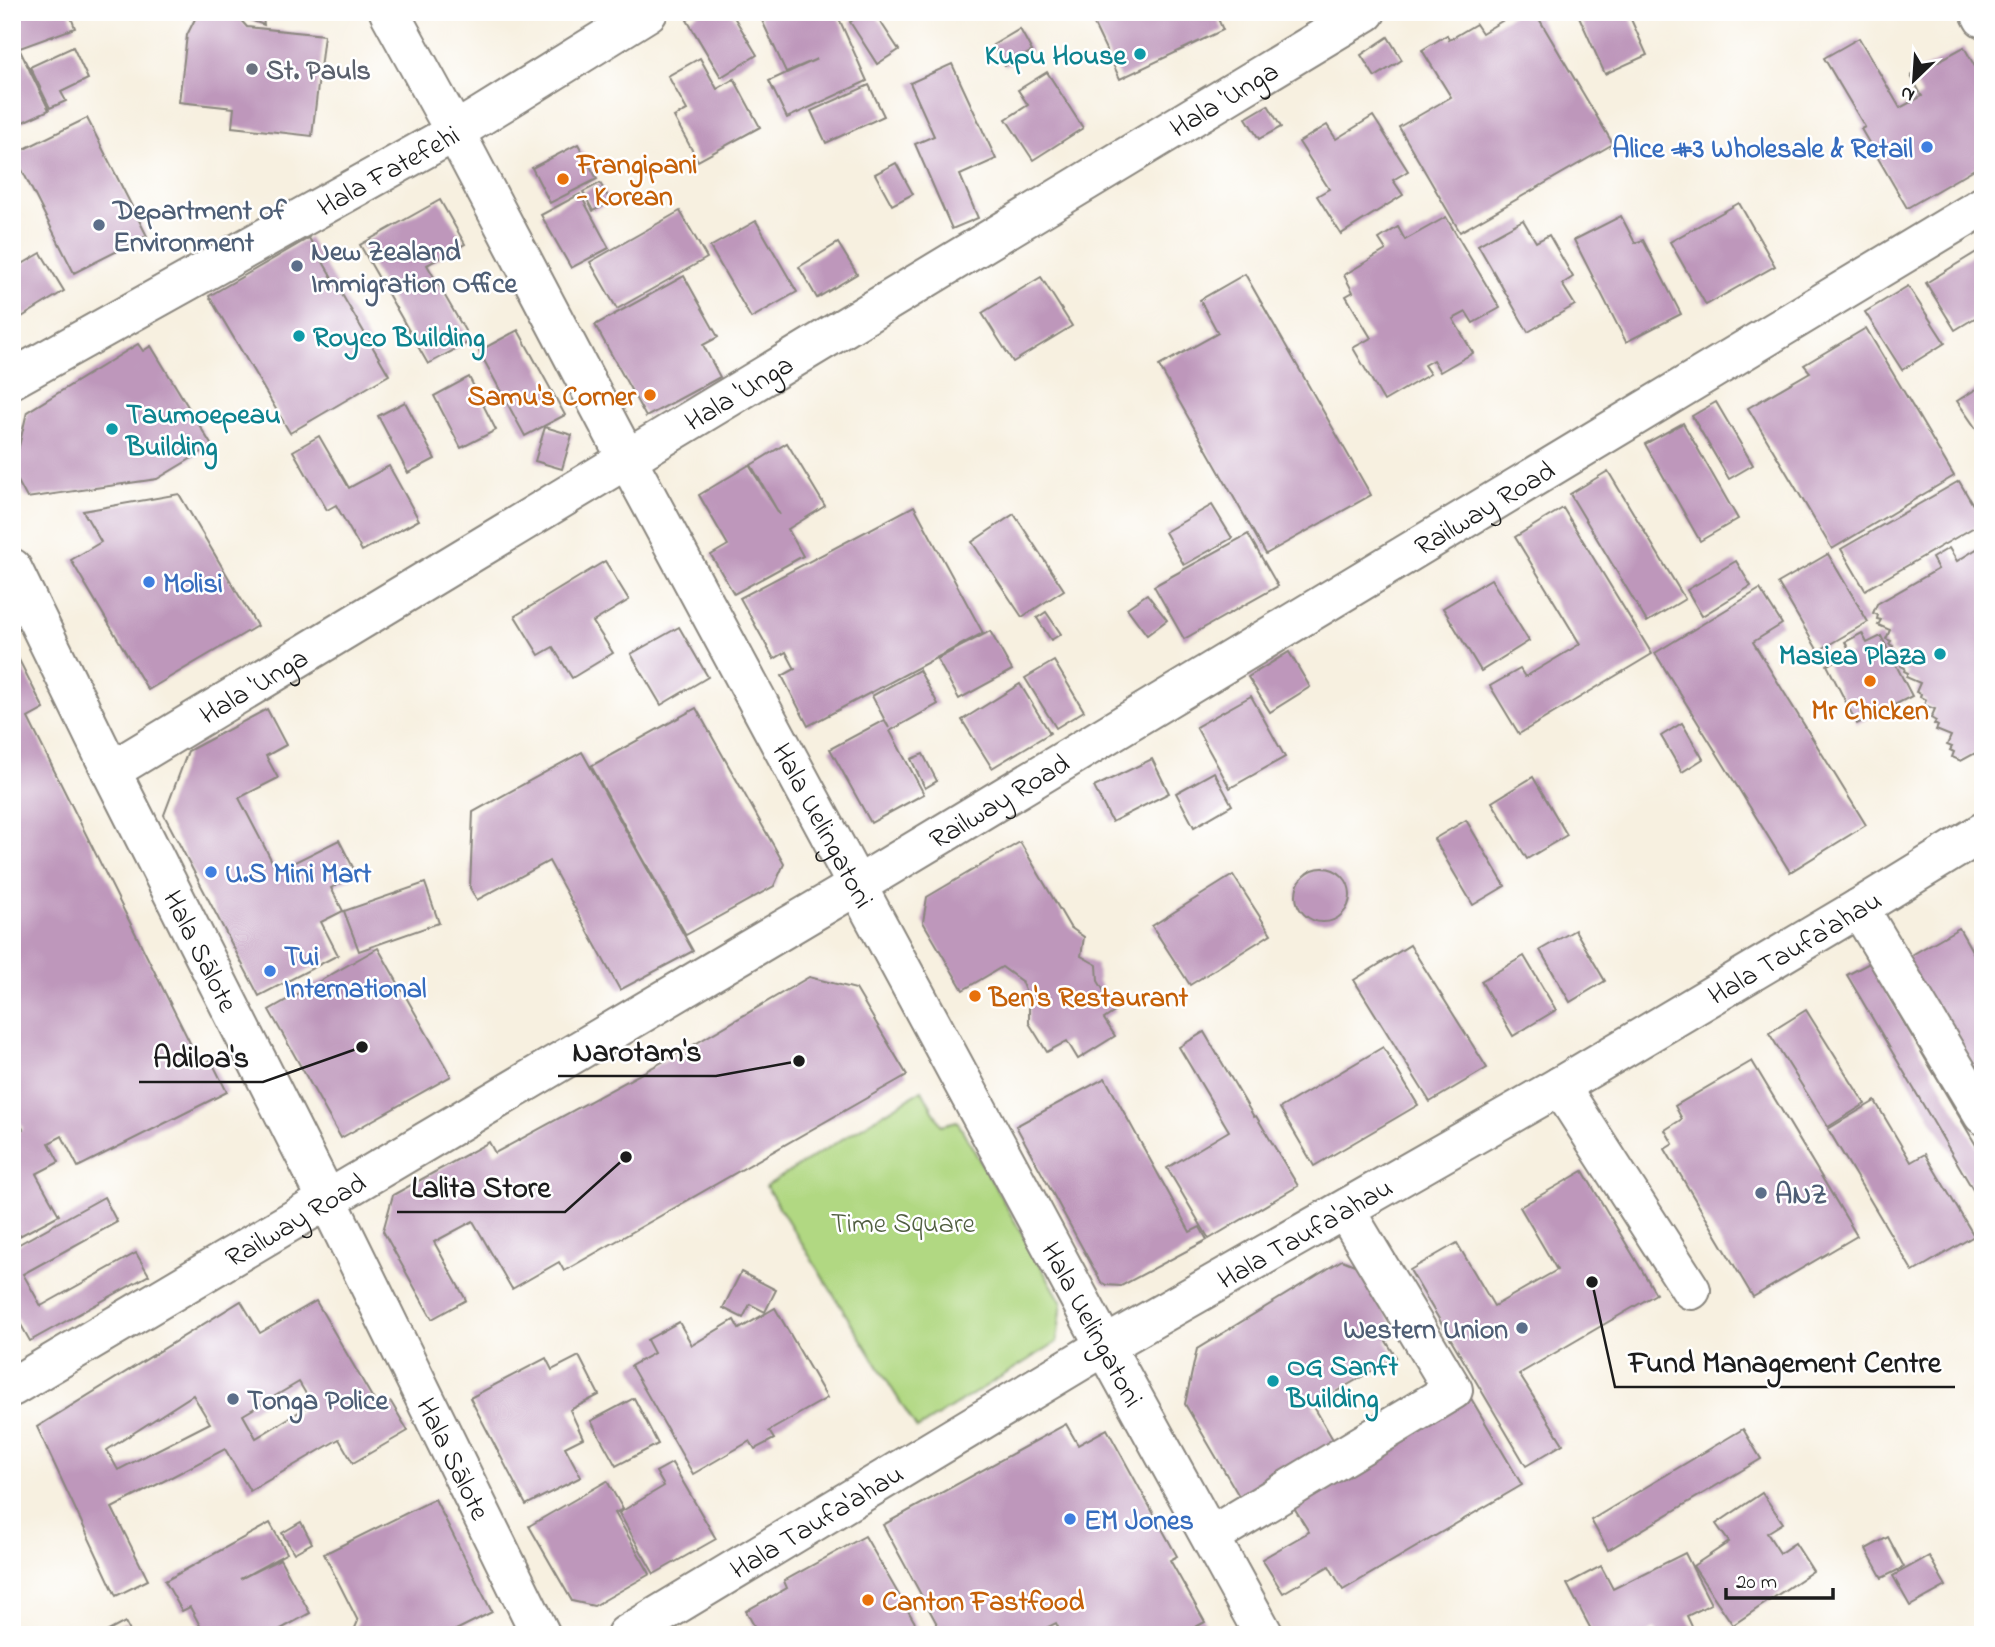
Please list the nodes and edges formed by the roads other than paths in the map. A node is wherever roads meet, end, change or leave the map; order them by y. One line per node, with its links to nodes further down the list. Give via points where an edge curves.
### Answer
1 (389, 12): 6 (street, Hala Uelingatoni)
2 (648, 12): 6 (street, Hala Fatefehi)
3 (1366, 12): 9 (street, Hala 'Unga)
4 (1980, 12): 5 (street)
5 (1983, 18)
6 (455, 132): 8 (street, Hala Fatefehi); 9 (street, Hala Uelingatoni)
7 (1983, 206): 13 (street, Railway Road)
8 (12, 379)
9 (628, 459): 11 (street, Hala 'Unga); 13 (street, Hala Uelingatoni)
10 (12, 568): 11 (street, Hala Sālote)
11 (111, 771): 17 (street, Hala Sālote)
12 (1983, 832): 14 (street, Hala Taufa'ahau)
13 (858, 885): 17 (street, Railway Road); 20 (street, Hala Uelingatoni)
14 (1859, 908): 15 (street, Hala Taufa'ahau); 16 (street)
15 (1560, 1086): 18 (street, Hala Taufa'ahau); 19 (street)
16 (1983, 1115)
17 (328, 1201): 21 (street, Railway Road); 23 (street, Hala Sālote)
18 (1345, 1210): 20 (street, Hala Taufa'ahau); 22 (street, via 1453,1390)
19 (1691, 1290)
20 (1105, 1346): 22 (street, Hala Uelingatoni); 24 (street, Hala Taufa'ahau)
21 (15, 1379)
22 (1211, 1536): 25 (street, Hala Uelingatoni)
23 (541, 1635)
24 (626, 1635)
25 (1264, 1635)

